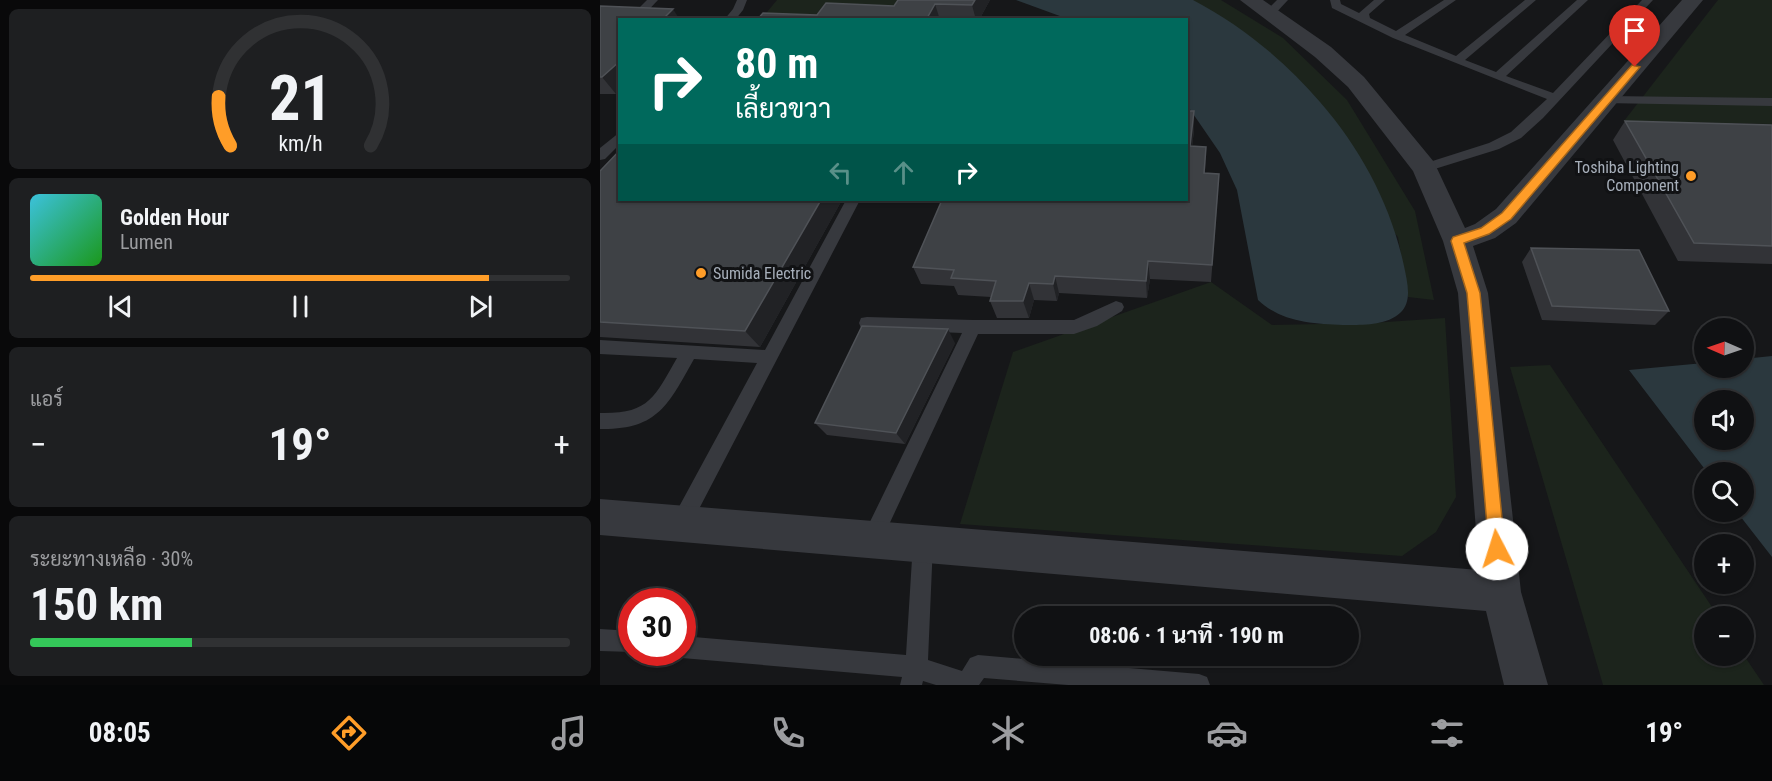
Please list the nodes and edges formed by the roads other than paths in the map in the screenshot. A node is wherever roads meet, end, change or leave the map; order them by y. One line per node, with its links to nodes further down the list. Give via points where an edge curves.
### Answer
1 (653, 0): 11 (lane)
2 (742, 0): 12 (lane)
3 (1335, 0): 13 (lane, via 1336,6)
4 (1380, 0): 13 (lane, via 1364,12)
5 (1451, 0): 14 (lane)
6 (1531, 0): 15 (lane)
7 (1583, 0): 16 (lane)
8 (1648, 0): 17 (lane)
9 (1693, 0): 18 (street)
10 (1268, 4): 22 (street, via 1356,82)
11 (634, 18)
12 (731, 18)
13 (1365, 20): 14 (lane)
14 (1397, 36): 15 (lane)
15 (1457, 61): 16 (lane)
16 (1498, 77): 17 (lane)
17 (1556, 98): 22 (lane, via 1509,139)
18 (1607, 100): 19 (lane); 24 (street, via 1506,216 1485,231)
19 (1772, 102)
20 (618, 138): 21 (lane)
21 (600, 156)
22 (1425, 168): 24 (street)
23 (852, 201): 30 (lane)
24 (1457, 241): 36 (street, via 1473,293)
25 (1116, 307): 27 (lane, via 1074,327)
26 (867, 322): 27 (lane)
27 (973, 327): 34 (lane)
28 (600, 347): 29 (lane)
29 (689, 353): 30 (lane); 31 (lane, via 647,415 627,421)
30 (769, 357): 33 (lane)
31 (600, 421)
32 (600, 517): 33 (street)
33 (681, 523): 34 (street)
34 (872, 539): 35 (street)
35 (923, 543): 36 (street); 40 (lane)
36 (1501, 592): 43 (street)
37 (600, 640): 38 (lane)
38 (618, 641)
39 (696, 649): 40 (lane)
40 (914, 676): 41 (lane)
41 (966, 685): 42 (lane, via 978,666)
42 (1198, 685)
43 (1526, 685)

